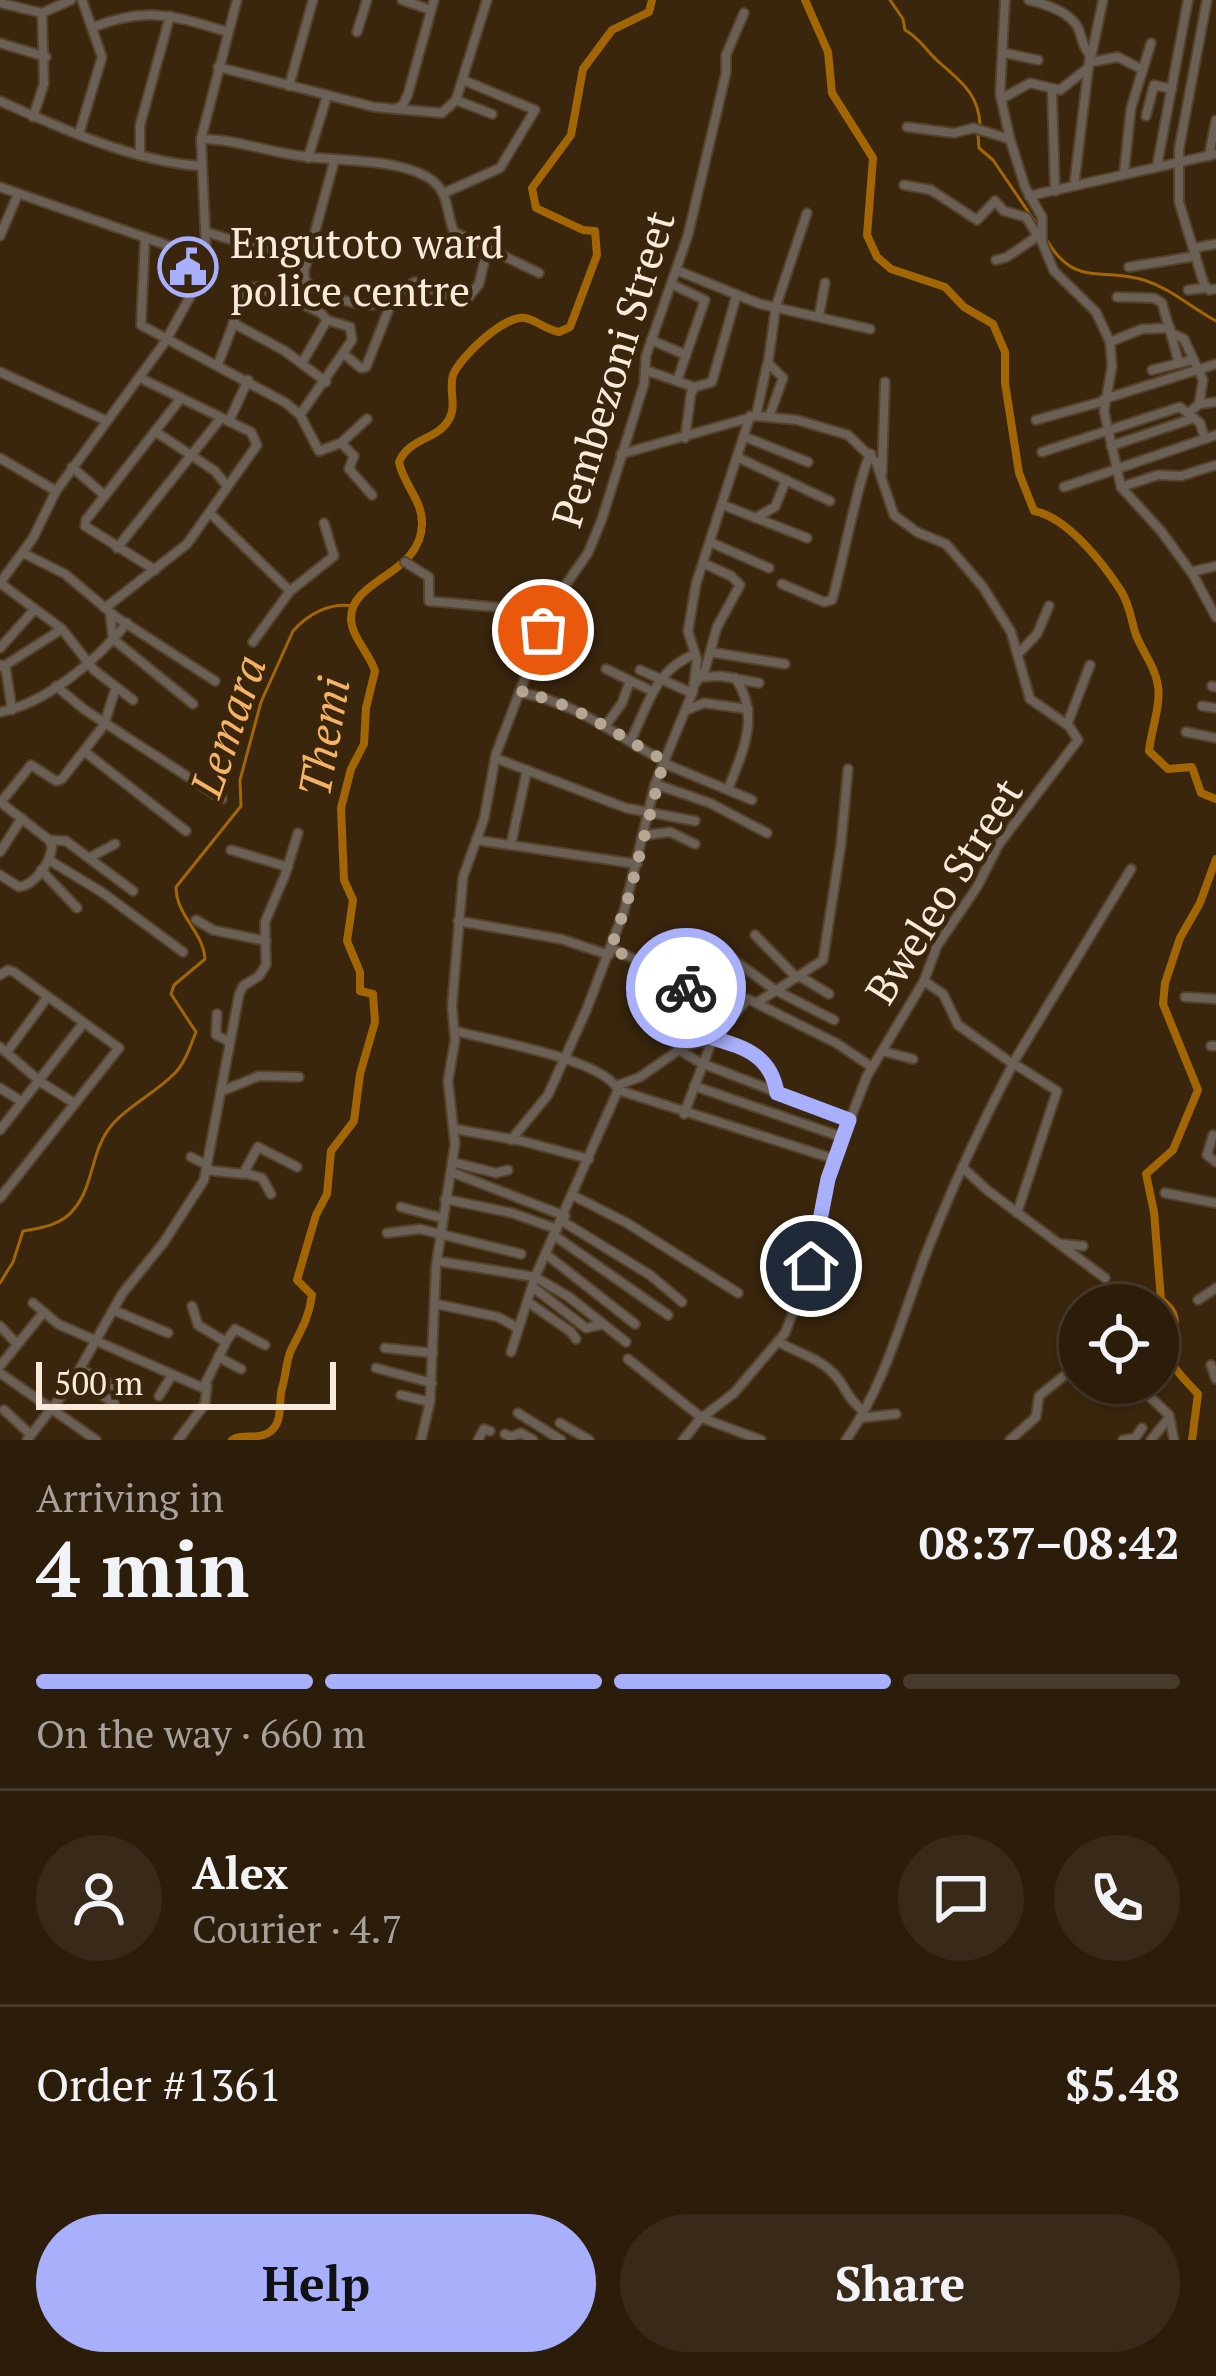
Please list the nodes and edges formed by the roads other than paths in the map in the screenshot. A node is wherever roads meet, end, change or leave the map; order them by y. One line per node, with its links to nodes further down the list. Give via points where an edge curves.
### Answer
1 (71, 0): 16 (street)
2 (82, 0): 20 (street)
3 (139, 0): 17 (street)
4 (238, 0): 21 (street)
5 (313, 0): 32 (street)
6 (367, 0): 22 (street)
7 (402, 0): 15 (street)
8 (487, 0): 31 (street)
9 (1005, 0): 25 (street)
10 (1029, 0): 28 (street, via 1076,25)
11 (1103, 0): 28 (street)
12 (1188, 0): 33 (street)
13 (1207, 0): 51 (street)
14 (0, 3): 16 (street)
15 (432, 5): 39 (street, via 408,94)
16 (42, 13): 26 (street)
17 (140, 13): 19 (street); 20 (street)
18 (744, 13): 75 (street, Pembezoni Street, via 726,55)
19 (170, 16): 21 (street); 48 (street)
20 (94, 27): 45 (street, via 102,57)
21 (228, 32): 29 (street)
22 (357, 32)
23 (0, 43): 26 (street)
24 (1151, 43): 30 (street)
25 (1005, 53): 27 (street); 36 (street)
26 (46, 57): 42 (street)
27 (1038, 60)
28 (1090, 62): 30 (street, via 1120,57); 34 (street); 57 (street)
29 (218, 68): 32 (street); 46 (street)
30 (1142, 70): 55 (street)
31 (462, 80): 37 (street); 60 (street, via 535,110 500,168)
32 (289, 86): 35 (street)
33 (1172, 89): 41 (street, via 1154,85); 54 (street)
34 (1052, 91): 36 (street, via 1030,83); 59 (street)
35 (327, 96): 39 (street); 50 (street)
36 (1001, 99): 47 (street)
37 (456, 100): 39 (street, via 437,114); 40 (street)
38 (0, 101): 42 (street)
39 (393, 110)
40 (492, 114)
41 (1146, 116)
42 (33, 117): 45 (street)
43 (1216, 120): 49 (street)
44 (907, 127): 47 (street, via 974,128)
45 (79, 134): 48 (street)
46 (201, 139): 50 (street); 53 (street)
47 (1010, 139): 62 (street)
48 (140, 153): 53 (street)
49 (1212, 155): 51 (street)
50 (308, 158): 52 (street)
51 (1180, 161): 54 (street); 70 (street, via 1179,202)
52 (334, 162): 60 (street, via 423,175); 73 (street)
53 (201, 166): 64 (street)
54 (1157, 166): 55 (street)
55 (1124, 173): 57 (street)
56 (904, 185): 67 (street, via 931,190 977,220 993,201 1026,217)
57 (1074, 186): 59 (street)
58 (0, 187): 61 (street)
59 (1055, 191): 62 (street)
60 (444, 193): 69 (street, via 452,230)
61 (18, 194): 65 (street); 66 (street)
62 (1029, 196): 67 (street, via 1042,217)
63 (807, 213): 86 (street)
64 (206, 232): 72 (street); 73 (street)
65 (0, 236)
66 (145, 239): 72 (street); 92 (street, via 139,322)
67 (1040, 239): 71 (street); 94 (street, via 1054,271 1096,312)
68 (1216, 244): 70 (street)
69 (488, 250): 76 (street); 85 (street, via 465,302 415,282)
70 (1195, 252): 74 (street); 80 (street)
71 (996, 260)
72 (202, 262): 92 (street)
73 (305, 266): 77 (street)
74 (1130, 267)
75 (676, 271): 79 (street, Pembezoni Street); 82 (street)
76 (539, 273)
77 (305, 281): 84 (street); 85 (street, via 346,300)
78 (825, 283): 87 (street)
79 (671, 284): 93 (street, Pembezoni Street); 95 (street, via 705,300)
80 (1211, 289): 81 (street)
81 (1189, 290)
82 (736, 297): 86 (street); 112 (street, via 712,382)
83 (1117, 297): 91 (street, via 1157,299)
84 (292, 300): 88 (street); 89 (street, via 252,285)
85 (392, 300): 96 (street, via 365,368)
86 (776, 306): 87 (street); 99 (street)
87 (818, 316): 90 (street)
88 (327, 320): 96 (street, via 353,330); 98 (street)
89 (233, 323): 98 (street); 101 (street)
90 (870, 329)
91 (1171, 330): 94 (street, via 1142,329); 97 (street); 100 (street)
92 (166, 339): 101 (street); 107 (street)
93 (651, 340): 95 (street); 103 (street, Pembezoni Street)
94 (1110, 342): 114 (street)
95 (686, 355): 109 (street)
96 (345, 356): 110 (street)
97 (1192, 360): 100 (street); 105 (street)
98 (302, 363): 110 (street)
99 (768, 363): 119 (street); 120 (street, via 783,378)
100 (1179, 363): 104 (street)
101 (218, 364): 108 (street)
102 (1216, 364): 105 (street)
103 (644, 370): 109 (street); 135 (street, Pembezoni Street)
104 (1152, 370)
105 (1198, 371): 114 (street); 116 (street)
106 (0, 373): 124 (street)
107 (139, 377): 113 (street); 124 (street)
108 (248, 380): 117 (street); 121 (street)
109 (677, 381): 112 (street)
110 (326, 382): 117 (street)
111 (885, 382): 143 (street)
112 (695, 387): 129 (street)
113 (181, 398): 121 (street); 126 (street)
114 (1104, 400): 123 (street); 125 (street)
115 (1216, 402): 116 (street)
116 (1198, 404): 118 (street)
117 (300, 415): 131 (street, via 319,452)
118 (1192, 415): 125 (street, via 1180,407); 130 (street); 132 (street)
119 (753, 416): 120 (street); 128 (street); 129 (street)
120 (769, 417): 136 (street, via 842,431)
121 (225, 419): 134 (street); 145 (street, via 257,440)
122 (367, 419): 131 (street)
123 (1036, 420)
124 (107, 421): 141 (street)
125 (1108, 430): 132 (street); 133 (street)
126 (156, 431): 134 (street); 149 (street)
127 (1216, 435): 130 (street)
128 (745, 437): 138 (street); 139 (street)
129 (685, 438): 135 (street)
130 (1205, 439): 142 (street)
131 (341, 443): 150 (street, via 354,456 349,470)
132 (1111, 446): 142 (street)
133 (1042, 452)
134 (190, 454): 145 (street); 158 (street)
135 (622, 454): 173 (street, Pembezoni Street, via 594,542)
136 (871, 454): 143 (street); 167 (street, via 832,600)
137 (0, 458): 148 (street)
138 (739, 458): 144 (street); 152 (street)
139 (808, 462)
140 (1216, 465): 147 (street)
141 (72, 467): 148 (street); 149 (street)
142 (1116, 468): 146 (street); 147 (street)
143 (882, 473): 181 (street, via 894,515 961,560 1004,617)
144 (786, 480): 151 (street); 154 (street, via 775,507)
145 (228, 488): 153 (street)
146 (1064, 488)
147 (1121, 488): 165 (street)
148 (56, 491): 159 (street)
149 (104, 495): 158 (street, via 85,526)
150 (373, 495)
151 (830, 501)
152 (723, 505): 154 (street); 157 (street)
153 (210, 513): 164 (street); 168 (street)
154 (755, 518): 156 (street)
155 (324, 523): 168 (street, via 334,556)
156 (807, 538)
157 (710, 542): 161 (street); 163 (street)
158 (117, 548): 164 (street)
159 (23, 554): 166 (street); 171 (street, via 65,574)
160 (405, 562): 173 (street, via 429,577 429,601)
161 (703, 562): 179 (street, via 740,585); 180 (street, via 688,628)
162 (1216, 566): 165 (street)
163 (769, 568)
164 (155, 570): 171 (street)
165 (1191, 572): 172 (street)
166 (0, 583): 170 (street)
167 (782, 584)
168 (290, 590): 177 (street)
169 (1049, 606): 181 (street)
170 (34, 610): 175 (street); 178 (street)
171 (107, 610): 174 (street); 176 (street)
172 (1216, 617)
173 (547, 620): 197 (street, Pembezoni Street)
174 (127, 623): 176 (street); 190 (street)
175 (62, 629): 182 (street); 185 (street)
176 (113, 639): 182 (street); 199 (street)
177 (253, 642)
178 (0, 648)
179 (710, 652): 183 (street); 193 (street)
180 (695, 654): 188 (street); 193 (street)
181 (1018, 654): 208 (street, via 1030,699)
182 (88, 661): 194 (street); 195 (street)
183 (784, 664)
184 (1090, 664): 208 (street)
185 (2, 665): 203 (street)
186 (606, 670): 191 (street)
187 (640, 670): 188 (street)
188 (660, 677): 193 (street); 196 (street)
189 (735, 678): 192 (street); 193 (street); 201 (street)
190 (215, 681)
191 (630, 681): 196 (street); 207 (street)
192 (759, 683)
193 (696, 685): 204 (street)
194 (56, 686): 203 (street); 206 (street)
195 (116, 688): 198 (street); 206 (street)
196 (652, 691): 211 (street)
197 (522, 693): 207 (street); 213 (street, Pembezoni Street)
198 (134, 700)
199 (193, 704)
200 (1202, 706): 202 (street)
201 (748, 709): 204 (street, via 704,703); 218 (street, via 748,736)
202 (1216, 709)
203 (11, 710): 205 (street)
204 (687, 710): 214 (street)
205 (0, 712)
206 (105, 721): 212 (street); 219 (street)
207 (606, 724): 211 (street)
208 (1066, 724): 254 (street, Bweleo Street, via 1077,745 998,844)
209 (1186, 732): 210 (street)
210 (1216, 738)
211 (631, 740): 214 (street)
212 (85, 752): 221 (street, via 59,781 30,765); 225 (street)
213 (495, 758): 216 (street); 230 (street, Pembezoni Street)
214 (664, 762): 217 (street); 218 (street)
215 (848, 769): 253 (street, via 826,951)
216 (527, 770): 222 (street); 232 (street)
217 (655, 784): 222 (street); 227 (street)
218 (728, 789): 220 (street)
219 (222, 799)
220 (752, 800)
221 (0, 802): 223 (street)
222 (650, 815): 224 (street); 228 (street)
223 (22, 818): 229 (street); 235 (street)
224 (695, 821)
225 (186, 831)
226 (298, 833): 239 (street)
227 (766, 833)
228 (645, 835): 233 (street, via 670,832); 238 (street)
229 (49, 840): 236 (street, via 61,838); 237 (street)
230 (476, 840): 232 (street); 246 (street, Pembezoni Street)
231 (115, 844): 236 (street)
232 (511, 844): 238 (street)
233 (695, 844)
234 (231, 850): 239 (street)
235 (0, 852)
236 (89, 857): 243 (street)
237 (49, 860): 241 (street); 250 (street)
238 (637, 864): 249 (street)
239 (288, 867): 248 (street, via 266,916)
240 (1131, 869): 276 (street)
241 (41, 870): 242 (street, via 23,888); 244 (street)
242 (0, 875)
243 (133, 891)
244 (77, 908)
245 (196, 920): 248 (street)
246 (458, 921): 249 (street); 267 (street, Pembezoni Street)
247 (754, 934): 253 (street)
248 (266, 941): 269 (street, via 267,962 240,991)
249 (610, 951): 264 (street, via 659,971); 273 (street)
250 (183, 952)
251 (723, 952): 256 (street)
252 (0, 975): 259 (street, via 10,970)
253 (798, 977): 256 (street); 257 (street)
254 (924, 981): 272 (street, Bweleo Street); 276 (street, via 943,994 954,1021)
255 (719, 982): 261 (street)
256 (775, 990): 262 (street); 265 (street)
257 (829, 994)
258 (1185, 997): 260 (street)
259 (46, 999): 266 (street); 270 (street)
260 (1216, 999)
261 (746, 1001): 262 (street); 264 (street)
262 (758, 1002): 277 (street)
263 (217, 1014): 269 (street, via 217,1037)
264 (729, 1019): 268 (street)
265 (834, 1020)
266 (82, 1025): 279 (street); 286 (street, via 119,1049)
267 (456, 1030): 273 (street); 290 (street, Pembezoni Street, via 448,1081)
268 (713, 1038): 271 (street); 275 (street); 284 (street, via 760,1057)
269 (230, 1042): 283 (street)
270 (4, 1050): 279 (street)
271 (676, 1051): 275 (street); 282 (street)
272 (882, 1051): 274 (street); 277 (street, Bweleo Street)
273 (562, 1059): 282 (street, via 611,1078); 293 (street, via 543,1104)
274 (914, 1059)
275 (701, 1063): 280 (street); 284 (street)
276 (1013, 1064): 300 (street); 311 (street, via 1057,1091)
277 (872, 1067): 288 (street, Bweleo Street)
278 (299, 1077): 283 (street, via 259,1076)
279 (39, 1079): 285 (street); 286 (street)
280 (694, 1085): 287 (street); 292 (street)
281 (0, 1088): 285 (street)
282 (617, 1088): 287 (street); 295 (street)
283 (221, 1091): 301 (street)
284 (777, 1093): 288 (street)
285 (21, 1101): 289 (street)
286 (74, 1103): 307 (street)
287 (685, 1114): 296 (street)
288 (849, 1120): 292 (street, Bweleo Street)
289 (0, 1130)
290 (455, 1130): 293 (street); 299 (street, Pembezoni Street)
291 (1213, 1135): 297 (street, via 1207,1155)
292 (842, 1137): 296 (street, Bweleo Street)
293 (511, 1139): 295 (street)
294 (191, 1157): 301 (street)
295 (589, 1159): 306 (street)
296 (834, 1159): 343 (street, Bweleo Street, via 811,1266)
297 (1216, 1162)
298 (297, 1167): 303 (street, via 258,1147)
299 (452, 1167): 302 (street); 308 (street, Pembezoni Street); 313 (street)
300 (962, 1167): 311 (street); 371 (street)
301 (207, 1168): 303 (street); 331 (street)
302 (508, 1170)
303 (245, 1173): 305 (street, via 262,1178)
304 (1165, 1193): 309 (street)
305 (271, 1194)
306 (574, 1196): 313 (street); 324 (street)
307 (0, 1198)
308 (445, 1199): 312 (street, Pembezoni Street); 313 (street)
309 (1216, 1203)
310 (400, 1208): 312 (street)
311 (1017, 1213): 316 (street)
312 (442, 1218): 315 (street, Pembezoni Street)
313 (560, 1225): 319 (street); 327 (street); 333 (street)
314 (387, 1233): 315 (street)
315 (440, 1233): 318 (street); 320 (street, Pembezoni Street)
316 (1061, 1244): 317 (street); 321 (street)
317 (1083, 1246)
318 (521, 1254)
319 (547, 1256): 322 (street); 335 (street)
320 (437, 1262): 322 (street); 329 (street, Pembezoni Street)
321 (1105, 1279)
322 (534, 1282): 326 (street); 334 (street); 334 (street, via 586,1328)
323 (1216, 1288): 325 (street)
324 (738, 1294)
325 (1198, 1300)
326 (528, 1302): 337 (street); 339 (street)
327 (682, 1302)
328 (33, 1303): 332 (street)
329 (436, 1304): 337 (street); 348 (street, Pembezoni Street)
330 (192, 1306): 341 (street, via 198,1324)
331 (113, 1310): 338 (street); 340 (street)
332 (43, 1313): 340 (street); 344 (street)
333 (668, 1315)
334 (602, 1324): 342 (street)
335 (635, 1324)
336 (0, 1326): 344 (street)
337 (516, 1327): 347 (street)
338 (168, 1334)
339 (576, 1339)
340 (96, 1341): 355 (street); 356 (street)
341 (226, 1342): 345 (street, via 235,1329); 349 (street)
342 (626, 1342)
343 (779, 1342): 371 (street, via 825,1365); 372 (street, Bweleo Street)
344 (16, 1343): 354 (street)
345 (265, 1345)
346 (385, 1348): 348 (street)
347 (511, 1352)
348 (433, 1353): 359 (street, Pembezoni Street)
349 (218, 1357): 353 (street); 360 (street)
350 (628, 1359): 372 (street)
351 (1211, 1364): 357 (street)
352 (376, 1368): 359 (street)
353 (241, 1369)
354 (0, 1370): 367 (street)
355 (78, 1373): 361 (street); 365 (street); 367 (street)
356 (172, 1375): 360 (street); 363 (street)
357 (1216, 1379)
358 (1059, 1380): 389 (street)
359 (432, 1383): 364 (street, Pembezoni Street)
360 (207, 1386): 382 (street, via 205,1404)
361 (130, 1394)
362 (401, 1395): 364 (street)
363 (159, 1396)
364 (430, 1402): 379 (street, Pembezoni Street)
365 (114, 1403)
366 (1157, 1404): 373 (street)
367 (52, 1409): 378 (street); 381 (street)
368 (4, 1410): 378 (street)
369 (518, 1413): 385 (street)
370 (896, 1414): 371 (street)
371 (862, 1415): 388 (street)
372 (702, 1418): 380 (street, Bweleo Street); 387 (street)
373 (1169, 1418): 391 (street); 392 (street)
374 (560, 1423): 386 (street)
375 (1142, 1428): 390 (street)
376 (490, 1431): 383 (street)
377 (506, 1434): 384 (street)
378 (29, 1437)
379 (423, 1439)
380 (686, 1439)
381 (96, 1440)
382 (178, 1440)
383 (478, 1440)
384 (532, 1440)
385 (561, 1440)
386 (589, 1440)
387 (761, 1440)
388 (846, 1440)
389 (1010, 1440)
390 (1124, 1440)
391 (1151, 1440)
392 (1174, 1440)

